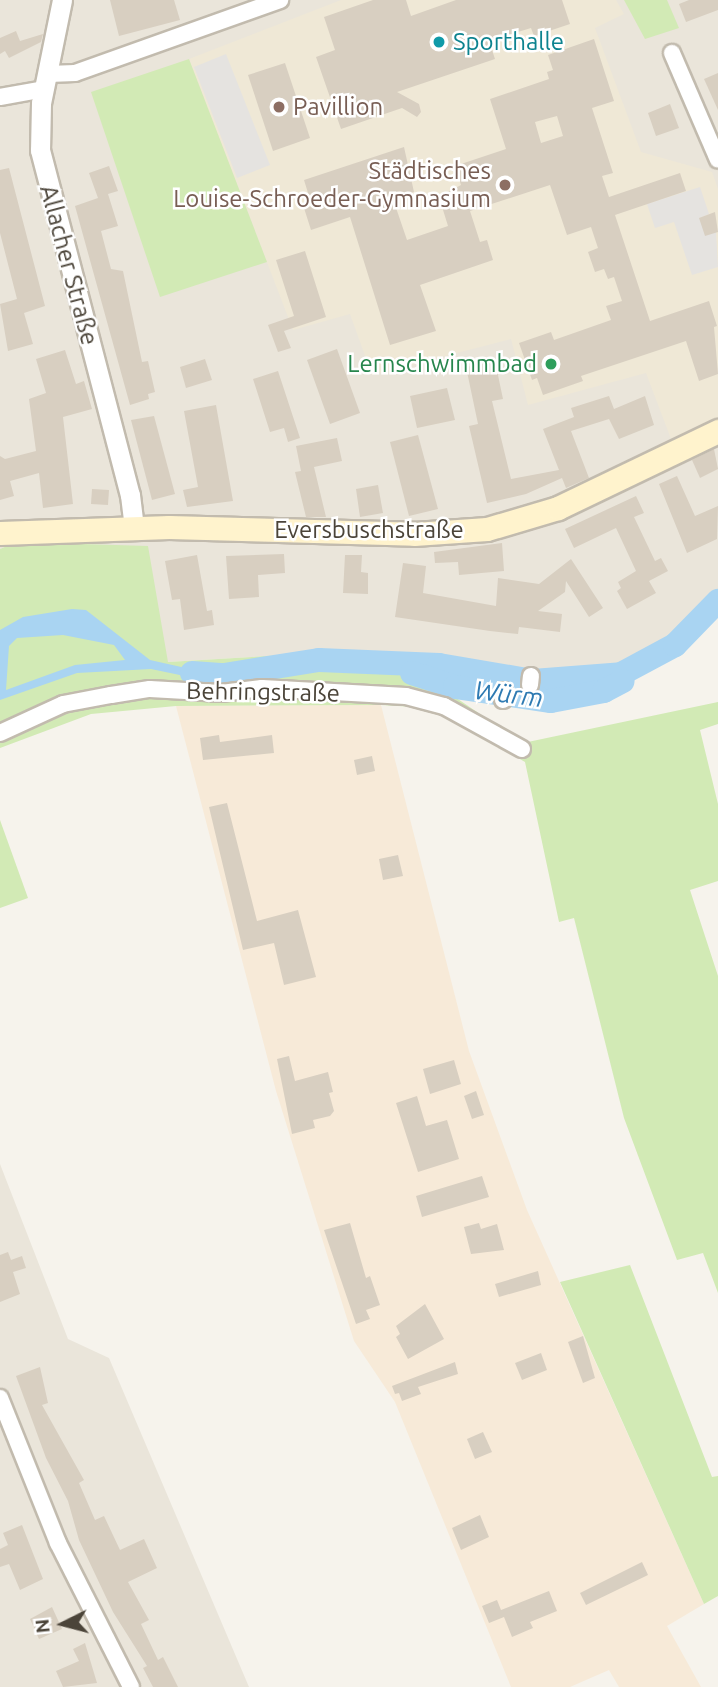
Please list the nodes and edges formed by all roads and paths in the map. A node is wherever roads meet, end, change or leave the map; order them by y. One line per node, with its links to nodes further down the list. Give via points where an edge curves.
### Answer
1 (62, 0): 4 (street, Allacher Straße)
2 (280, 0): 4 (street)
3 (672, 53): 6 (street)
4 (47, 82): 5 (street); 8 (street, Allacher Straße, via 38,126 40,150 130,495)
5 (0, 97)
6 (718, 160)
7 (718, 431): 8 (main road, Eversbuschstraße, via 558,508 500,527 414,534)
8 (134, 529): 9 (main road, Eversbuschstraße)
9 (0, 533)
10 (0, 733): 11 (street, Behringstraße, via 63,704 111,695 150,689 221,693 262,688 406,696 444,706)
11 (522, 749)
12 (0, 1398): 13 (street, via 58,1543)
13 (131, 1687)

